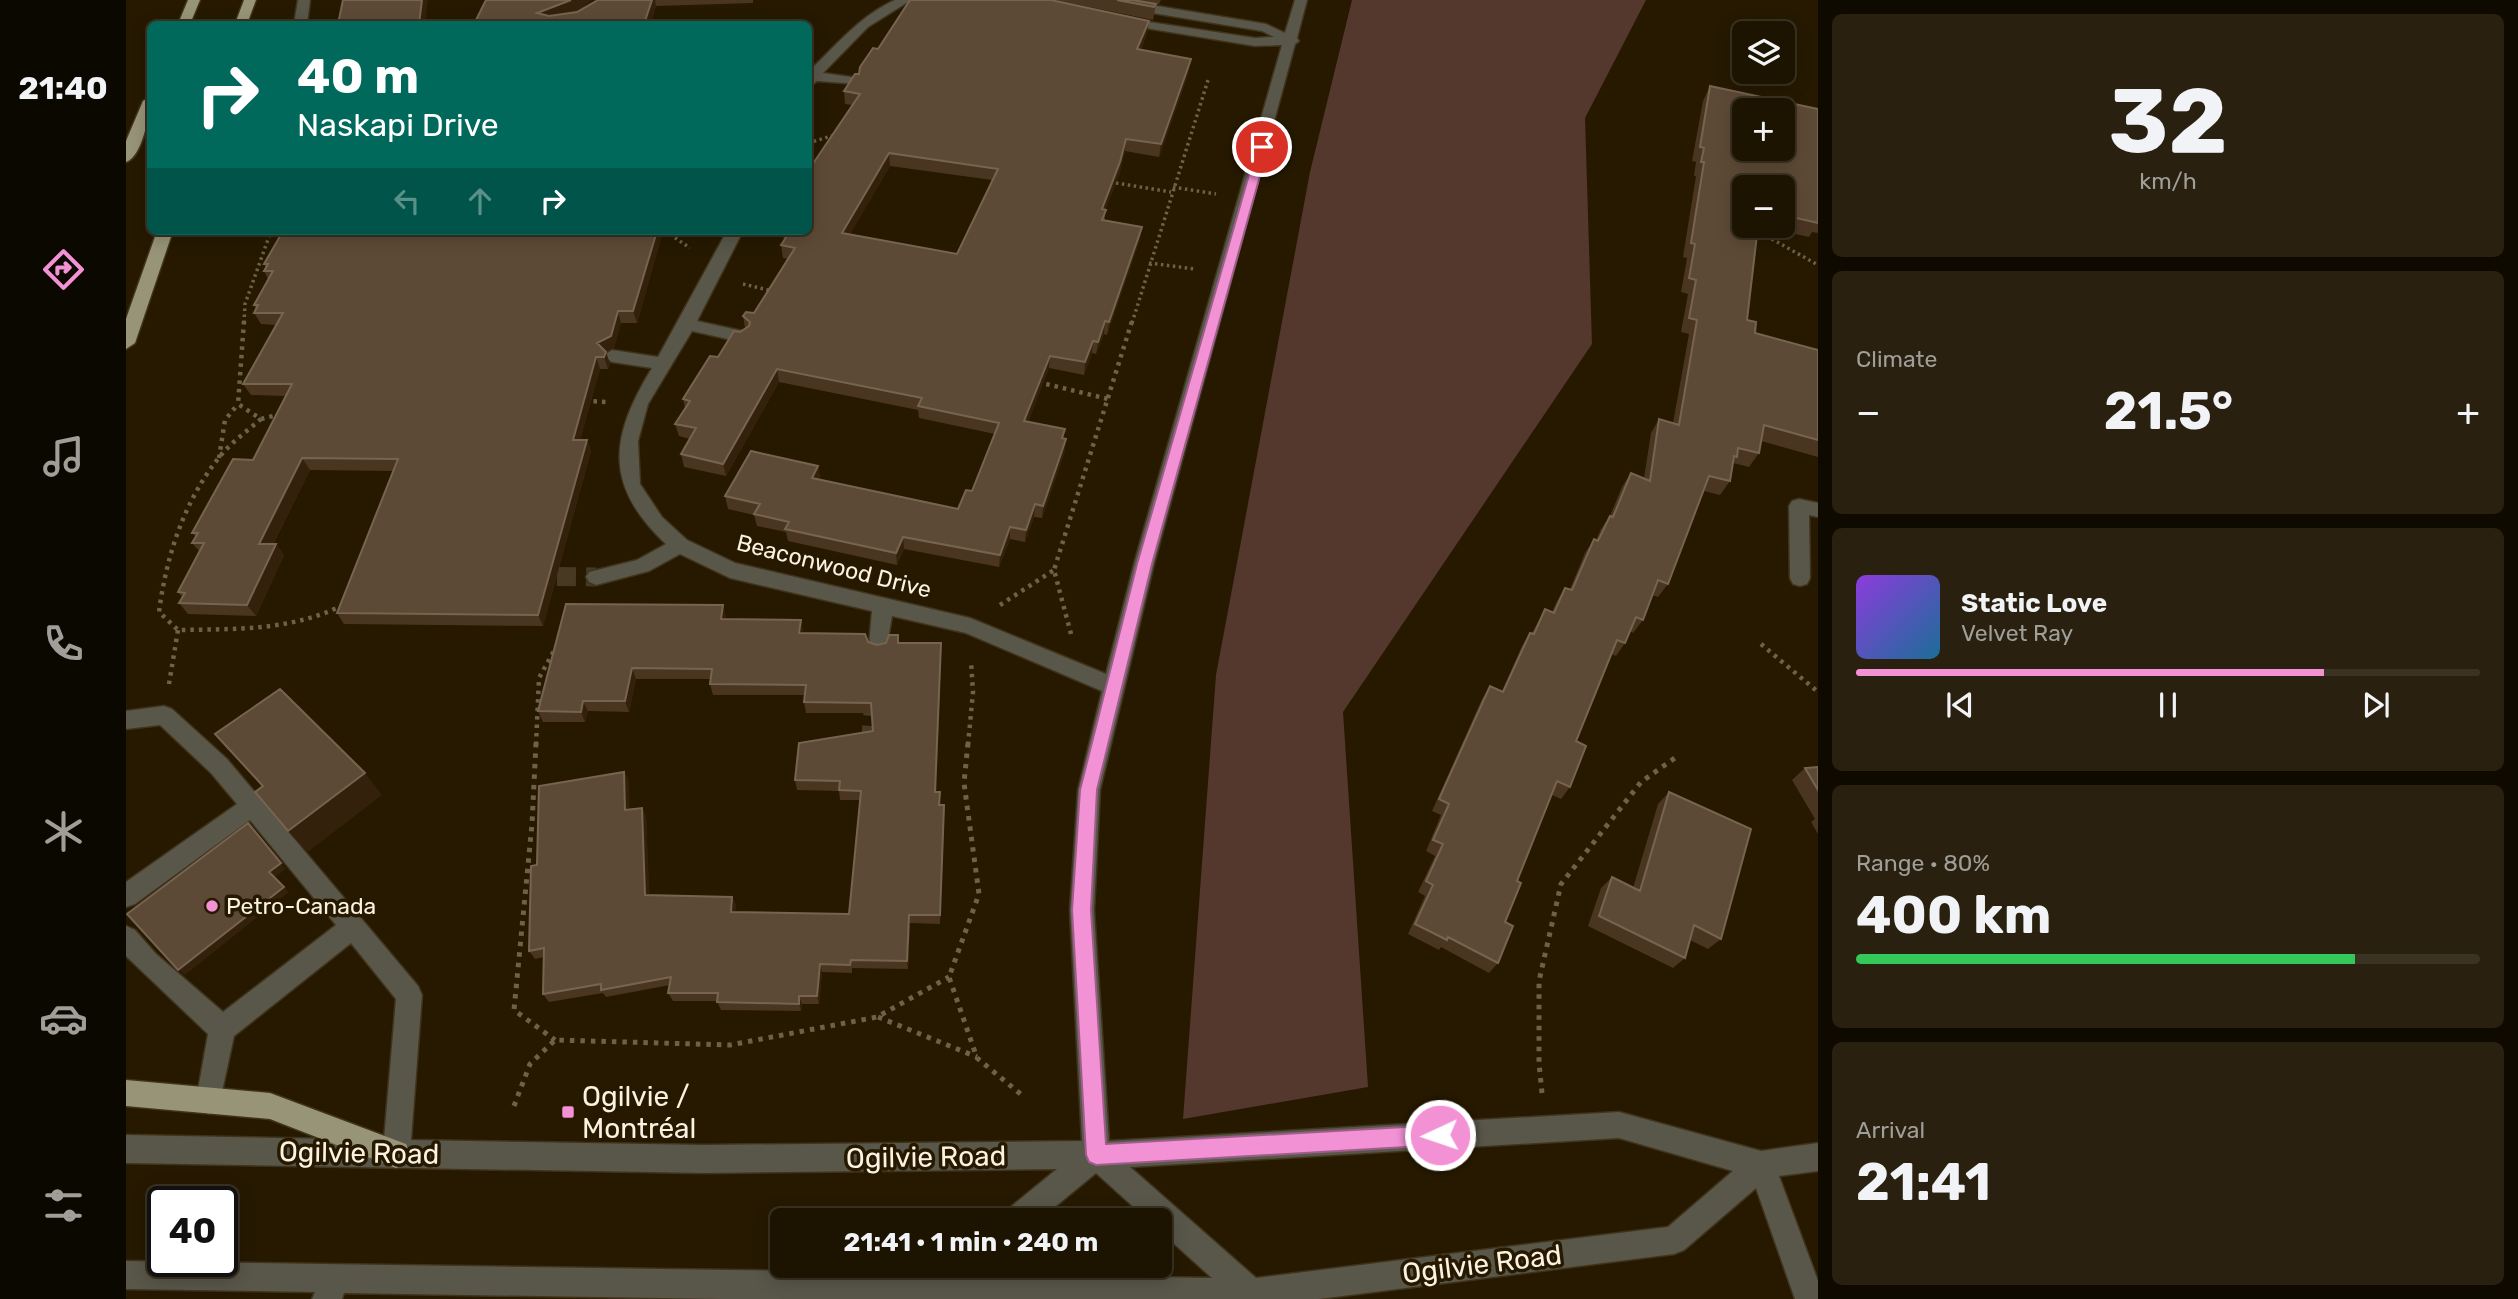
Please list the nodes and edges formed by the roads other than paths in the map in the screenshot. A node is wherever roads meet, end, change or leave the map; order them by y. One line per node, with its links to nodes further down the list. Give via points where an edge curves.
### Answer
1 (194, 0): 8 (main road)
2 (250, 0): 9 (main road)
3 (303, 0): 10 (street)
4 (905, 0): 12 (street, via 889,6 843,42)
5 (1098, 0): 11 (street, via 1266,28)
6 (1301, 0): 11 (street)
7 (1106, 17): 11 (street, via 1255,42)
8 (185, 21)
9 (242, 21)
10 (301, 21)
11 (1292, 41): 32 (street, via 1144,564)
12 (812, 77)
13 (812, 79): 14 (street)
14 (853, 81)
15 (147, 108): 16 (main road)
16 (126, 158)
17 (164, 235): 19 (main road)
18 (733, 235): 21 (street, Beaconwood Drive)
19 (146, 283): 20 (main road); 23 (main road)
20 (126, 284)
21 (687, 324): 22 (street); 25 (street, Beaconwood Drive)
22 (741, 336)
23 (126, 343)
24 (612, 356): 25 (street)
25 (664, 364): 27 (street, Beaconwood Drive, via 639,404 629,441 631,485 655,522)
26 (1818, 510): 29 (street, via 1799,506)
27 (680, 545): 28 (street, via 642,566); 30 (street, Beaconwood Drive, via 730,570)
28 (596, 577)
29 (1800, 578)
30 (883, 608): 31 (street); 32 (street, Beaconwood Drive, via 970,626)
31 (879, 645)
32 (1114, 687): 43 (street, via 1089,790 1082,910)
33 (126, 720): 34 (street, via 164,715 219,766)
34 (252, 806): 35 (street); 36 (street)
35 (126, 896)
36 (352, 927): 38 (street); 42 (street, via 409,995)
37 (126, 938): 38 (street)
38 (222, 1029): 40 (street)
39 (126, 1093): 40 (main road)
40 (209, 1101): 42 (main road, via 270,1106)
41 (126, 1149): 42 (street, Ogilvie Road)
42 (396, 1154): 43 (street, Ogilvie Road, via 705,1159)
43 (1096, 1155): 45 (street, Ogilvie Road, via 1619,1125); 46 (street); 51 (street)
44 (1818, 1157): 45 (street, Ogilvie Road)
45 (1761, 1165): 51 (street, Ogilvie Road, via 1674,1240); 52 (street)
46 (1032, 1208)
47 (126, 1275): 50 (street, Ogilvie Road)
48 (946, 1278): 49 (street)
49 (936, 1286): 50 (street, Ogilvie Road); 51 (street, Ogilvie Road)
50 (331, 1288)
51 (1251, 1293)
52 (1810, 1299)

